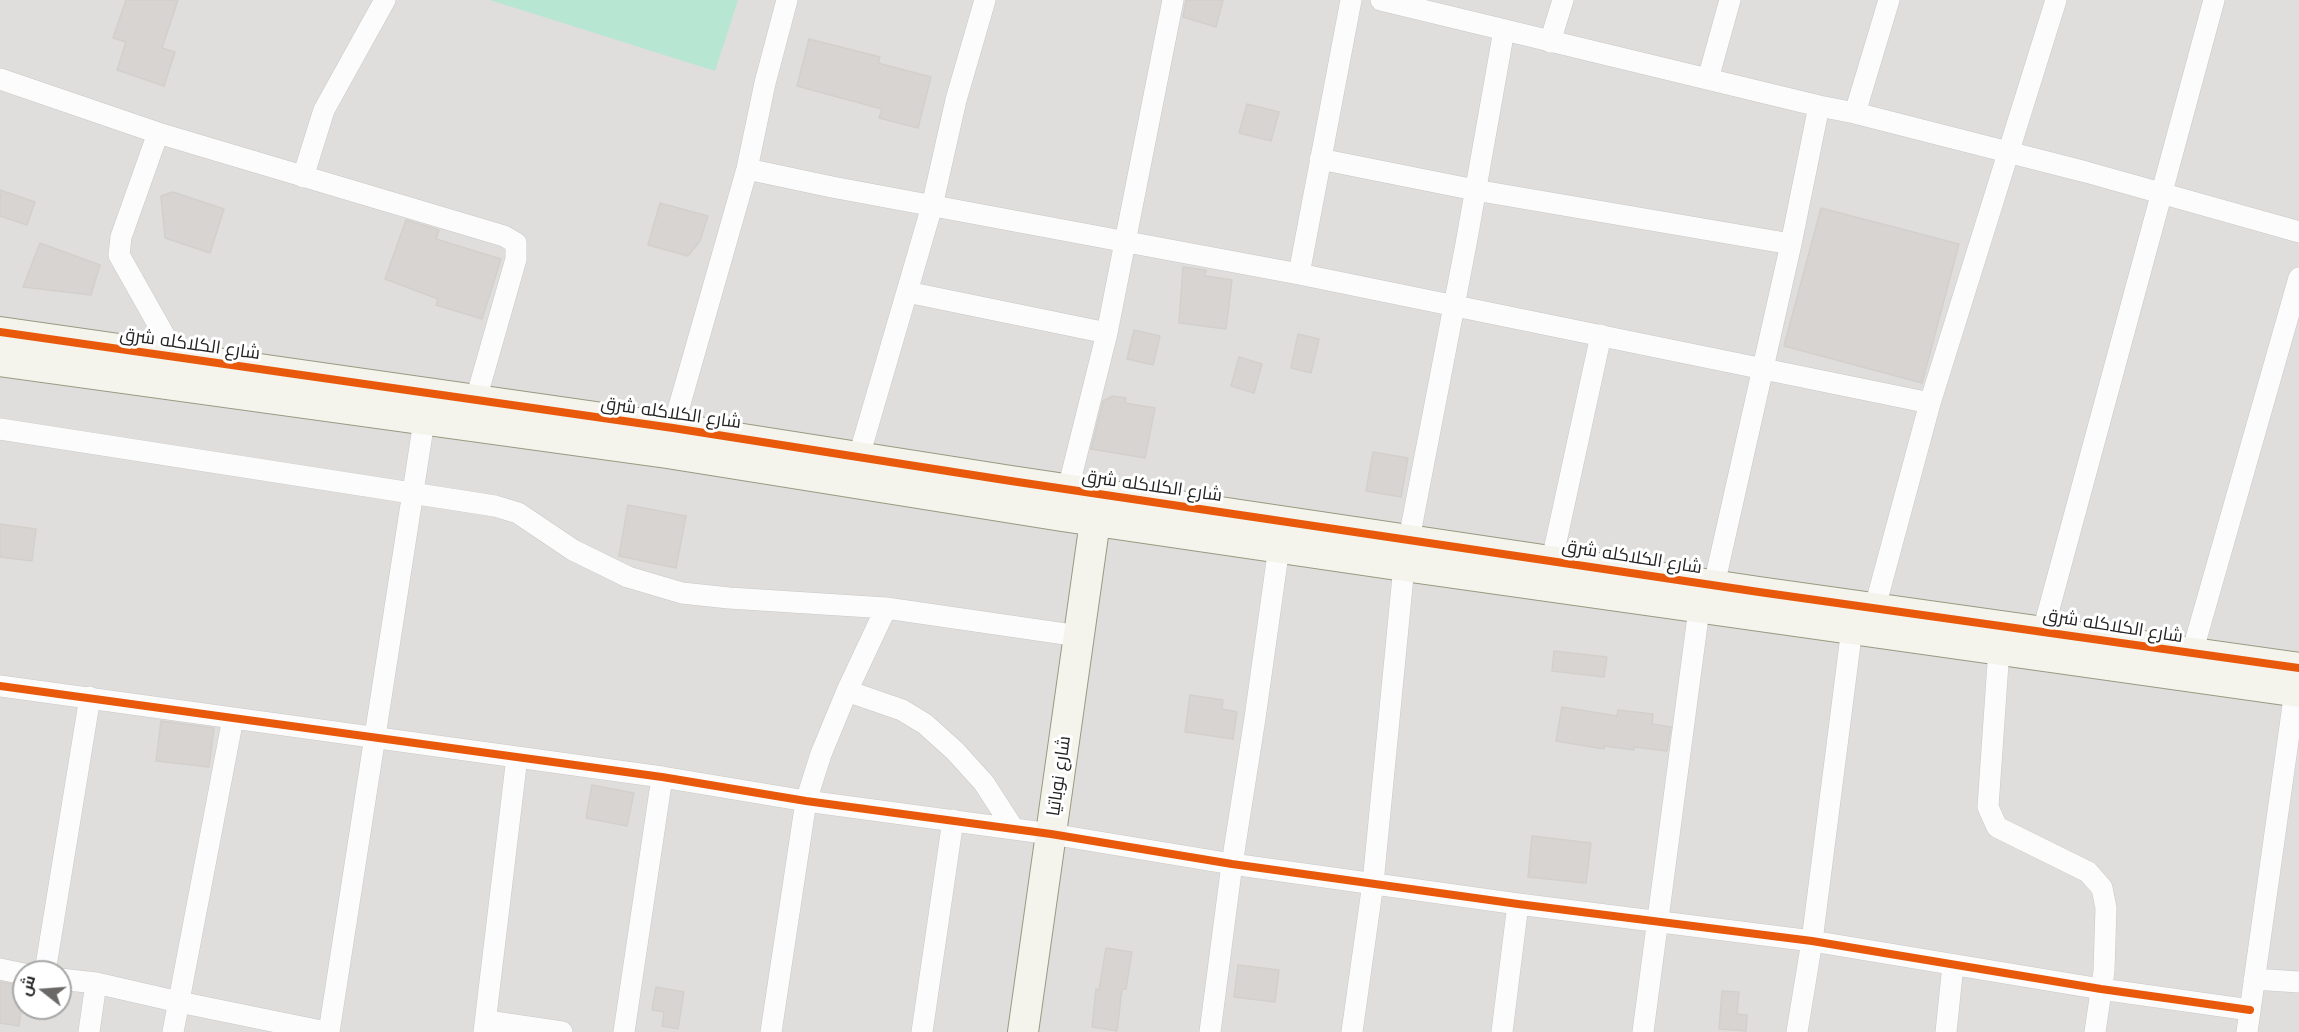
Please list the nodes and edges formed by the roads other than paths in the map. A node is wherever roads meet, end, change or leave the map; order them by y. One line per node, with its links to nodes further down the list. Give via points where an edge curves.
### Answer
1 (385, 0): 23 (street, via 324,110)
2 (787, 0): 22 (street)
3 (985, 0): 26 (street, via 956,100)
4 (1173, 0): 28 (street)
5 (1351, 0): 21 (street)
6 (1381, 0): 12 (street)
7 (1563, 0): 14 (street)
8 (1730, 0): 16 (street)
9 (1889, 0): 18 (street)
10 (2056, 0): 20 (street)
11 (2214, 0): 25 (street)
12 (1461, 9): 13 (street)
13 (1504, 30): 14 (street); 24 (street)
14 (1550, 42): 16 (street)
15 (0, 79): 19 (street)
16 (1708, 79): 17 (street)
17 (1819, 106): 18 (street); 29 (street)
18 (1855, 113): 20 (street)
19 (158, 133): 23 (street); 37 (street, via 121,237 119,255)
20 (2007, 153): 25 (street); 41 (street)
21 (1320, 159): 24 (street); 30 (street)
22 (747, 170): 26 (street); 43 (street)
23 (303, 177): 40 (street, via 504,236 516,243 516,260)
24 (1475, 190): 29 (street); 33 (street)
25 (2161, 193): 27 (street); 56 (street)
26 (932, 206): 28 (street); 32 (street)
27 (2299, 232)
28 (1126, 241): 30 (street); 35 (street)
29 (1791, 244): 39 (street)
30 (1299, 274): 33 (street)
31 (2299, 278): 59 (street)
32 (907, 292): 35 (street); 45 (street)
33 (1454, 306): 36 (street); 50 (street)
34 (0, 332): 37 (street, شارع الكلاكله شرق)
35 (1107, 333): 47 (street)
36 (1601, 335): 39 (street); 51 (street)
37 (177, 358): 40 (street, شارع الكلاكله شرق)
38 (0, 361): 42 (street, شارع الكلاكله شرق)
39 (1762, 369): 41 (street); 52 (street)
40 (476, 399): 43 (street, شارع الكلاكله شرق)
41 (1930, 403): 53 (street)
42 (424, 421): 46 (street); 47 (street, شارع الكلاكله شرق)
43 (673, 428): 45 (street, شارع الكلاكله شرق)
44 (0, 429): 46 (street)
45 (859, 456): 47 (street, شارع الكلاكله شرق)
46 (412, 493): 54 (street, via 518,513 573,550 628,577 682,593); 65 (street)
47 (1064, 502): 48 (street, شارع الكلاكله شرق)
48 (1097, 507): 49 (street, شارع الكلاكله شرق); 50 (street, شارع الكلاكله شرق); 57 (street, شارع نوباتيا)
49 (1279, 547): 50 (street, شارع الكلاكله شرق); 72 (street)
50 (1407, 553): 51 (street, شارع الكلاكله شرق); 52 (street, شارع الكلاكله شرق); 73 (street)
51 (1552, 560): 52 (street, شارع الكلاكله شرق)
52 (1706, 597): 53 (street, شارع الكلاكله شرق); 55 (street, شارع الكلاكله شرق); 75 (street)
53 (1875, 607): 56 (street, شارع الكلاكله شرق)
54 (886, 608): 57 (street); 62 (street)
55 (1852, 628): 58 (street, شارع الكلاكله شرق); 76 (street)
56 (2043, 631): 59 (street, شارع الكلاكله شرق)
57 (1079, 636): 71 (street, شارع نوباتيا)
58 (1999, 649): 60 (street, شارع الكلاكله شرق); 83 (street, via 1988,807 1996,826 2088,872 2102,888 2106,908)
59 (2192, 653): 60 (street, شارع الكلاكله شرق)
60 (2298, 684): 79 (street)
61 (0, 686): 63 (street)
62 (847, 691): 68 (street); 70 (street, via 902,710 925,724 984,783)
63 (90, 697): 64 (street); 77 (street)
64 (233, 718): 65 (street); 84 (street)
65 (376, 738): 66 (street); 89 (street)
66 (517, 757): 67 (street); 86 (street)
67 (662, 777): 68 (street); 91 (street)
68 (806, 801): 69 (street); 92 (street)
69 (953, 820): 70 (street); 93 (street)
70 (1013, 828): 71 (street)
71 (1051, 834): 72 (street); 94 (street, شارع نوباتيا)
72 (1232, 864): 73 (street); 95 (street)
73 (1373, 883): 74 (street); 96 (street)
74 (1518, 904): 75 (street); 97 (street)
75 (1656, 922): 76 (street); 98 (street)
76 (1812, 941): 78 (street); 99 (street)
77 (47, 960)
78 (1953, 965): 83 (street); 100 (street)
79 (2254, 979): 81 (street); 85 (street)
80 (72, 980): 82 (street)
81 (2299, 982)
82 (96, 983): 84 (street); 87 (street)
83 (2101, 989): 85 (street); 101 (street)
84 (179, 1002): 88 (street); 89 (street)
85 (2250, 1010): 102 (street)
86 (486, 1026): 90 (street)
87 (89, 1032)
88 (173, 1032)
89 (328, 1032)
90 (562, 1032)
91 (624, 1032)
92 (771, 1032)
93 (922, 1032)
94 (1023, 1032)
95 (1210, 1032)
96 (1352, 1032)
97 (1502, 1032)
98 (1643, 1032)
99 (1797, 1032)
100 (1946, 1032)
101 (2095, 1032)
102 (2247, 1032)

